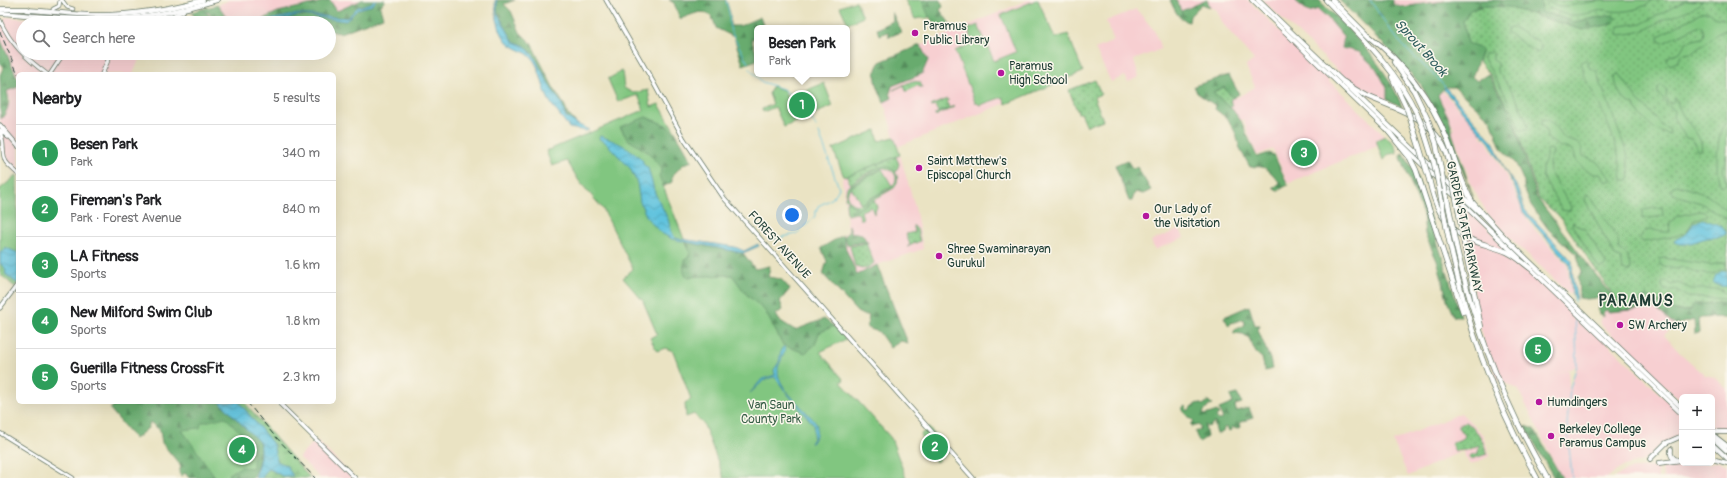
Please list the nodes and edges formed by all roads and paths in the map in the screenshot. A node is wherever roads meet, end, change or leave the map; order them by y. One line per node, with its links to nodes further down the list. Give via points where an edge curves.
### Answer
1 (61, 0): 13 (main road, via 59,6); 15 (main road)
2 (203, 0): 9 (highway)
3 (217, 0): 10 (highway)
4 (606, 0): 66 (main road, FOREST AVENUE, via 686,143 724,198)
5 (1252, 0): 34 (highway)
6 (1258, 0): 31 (highway)
7 (1326, 0): 27 (highway, GARDEN STATE PARKWAY)
8 (1332, 0): 22 (highway, GARDEN STATE PARKWAY)
9 (173, 7): 11 (highway); 14 (highway, via 113,15)
10 (190, 7): 19 (highway); 20 (highway)
11 (167, 8)
12 (0, 9): 16 (highway)
13 (53, 9): 14 (highway)
14 (26, 10): 16 (highway)
15 (73, 10)
16 (10, 11): 17 (highway); 18 (highway)
17 (0, 13)
18 (42, 16)
19 (144, 16)
20 (172, 16)
21 (0, 20): 23 (main road)
22 (1369, 36): 37 (highway, via 1385,48 1423,94 1445,134 1468,196); 43 (highway, GARDEN STATE PARKWAY, bridge, via 1406,78 1428,120 1436,143 1469,298)
23 (16, 48)
24 (28, 60): 28 (main road)
25 (59, 60): 29 (main road)
26 (108, 60): 30 (main road)
27 (1384, 61): 38 (highway, bridge, via 1407,109 1436,206 1444,219 1468,239 1506,252); 42 (highway, GARDEN STATE PARKWAY, bridge, via 1417,114 1434,162 1459,286)
28 (44, 72)
29 (51, 72)
30 (103, 72)
31 (1344, 82): 37 (highway); 43 (highway, bridge, via 1367,96 1416,118 1431,129 1444,147 1449,161)
32 (0, 125): 35 (main road)
33 (0, 132): 35 (main road); 36 (main road, via 4,157)
34 (1389, 132): 38 (highway); 42 (highway, via 1410,158 1416,170)
35 (14, 142)
36 (16, 172)
37 (1505, 238): 38 (highway)
38 (1533, 267): 41 (highway)
39 (16, 286): 40 (main road)
40 (0, 308)
41 (1575, 308): 45 (highway); 46 (highway)
42 (1475, 343): 67 (highway, GARDEN STATE PARKWAY, via 1505,416)
43 (1487, 354): 68 (highway, GARDEN STATE PARKWAY, via 1512,412)
44 (280, 404): 65 (main road)
45 (1679, 405)
46 (1679, 411)
47 (1715, 431): 48 (highway)
48 (1727, 432)
49 (0, 433): 64 (main road)
50 (1679, 437): 58 (highway, via 1666,443)
51 (1715, 438): 53 (highway)
52 (1715, 439): 56 (highway)
53 (1727, 446)
54 (1715, 447): 57 (highway)
55 (1671, 449): 59 (highway, via 1672,457)
56 (1727, 451)
57 (1727, 458)
58 (1650, 459)
59 (1679, 459)
60 (1679, 460): 62 (highway)
61 (1715, 460): 63 (highway)
62 (1659, 463)
63 (1727, 463)
64 (74, 478)
65 (355, 478)
66 (973, 478)
67 (1537, 478)
68 (1547, 478)

